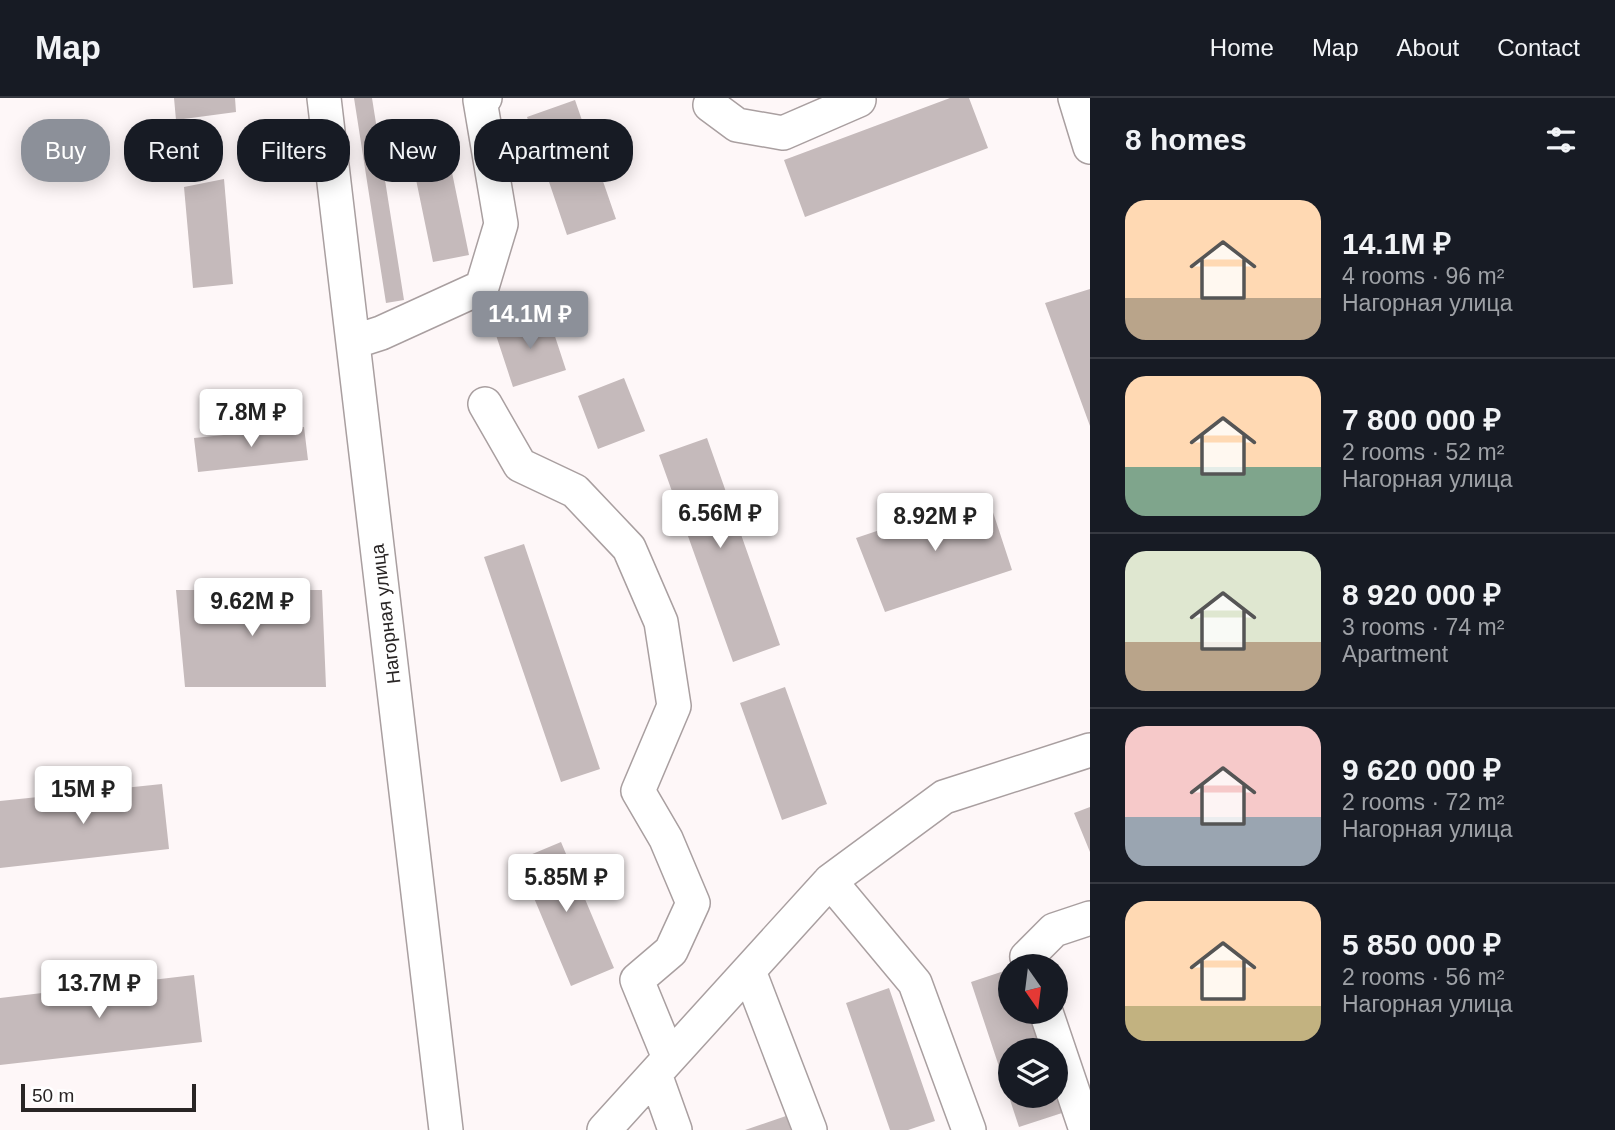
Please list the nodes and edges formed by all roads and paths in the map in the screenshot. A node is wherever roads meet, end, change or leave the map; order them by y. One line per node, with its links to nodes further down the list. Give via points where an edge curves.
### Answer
1 (324, 98): 7 (street, Нагорная улица)
2 (485, 98): 7 (street, via 480,100 501,224 482,287)
3 (1075, 98): 6 (street)
4 (862, 99): 5 (street, via 782,133 737,125)
5 (710, 105)
6 (1090, 147)
7 (353, 342): 17 (street, Нагорная улица)
8 (485, 404): 16 (street, via 520,465 575,491 629,548 661,622 674,706 638,791 666,839 693,903 671,951 637,980)
9 (1090, 750): 10 (street, via 944,797)
10 (830, 881): 13 (street); 21 (street, via 915,983)
11 (1090, 918): 12 (street, via 1055,930)
12 (1030, 954)
13 (749, 971): 16 (street); 20 (street)
14 (1054, 1024): 15 (street)
15 (1077, 1061): 22 (street)
16 (662, 1066): 18 (street); 19 (street)
17 (446, 1130)
18 (604, 1130)
19 (675, 1130)
20 (810, 1130)
21 (969, 1130)
22 (1086, 1130)

